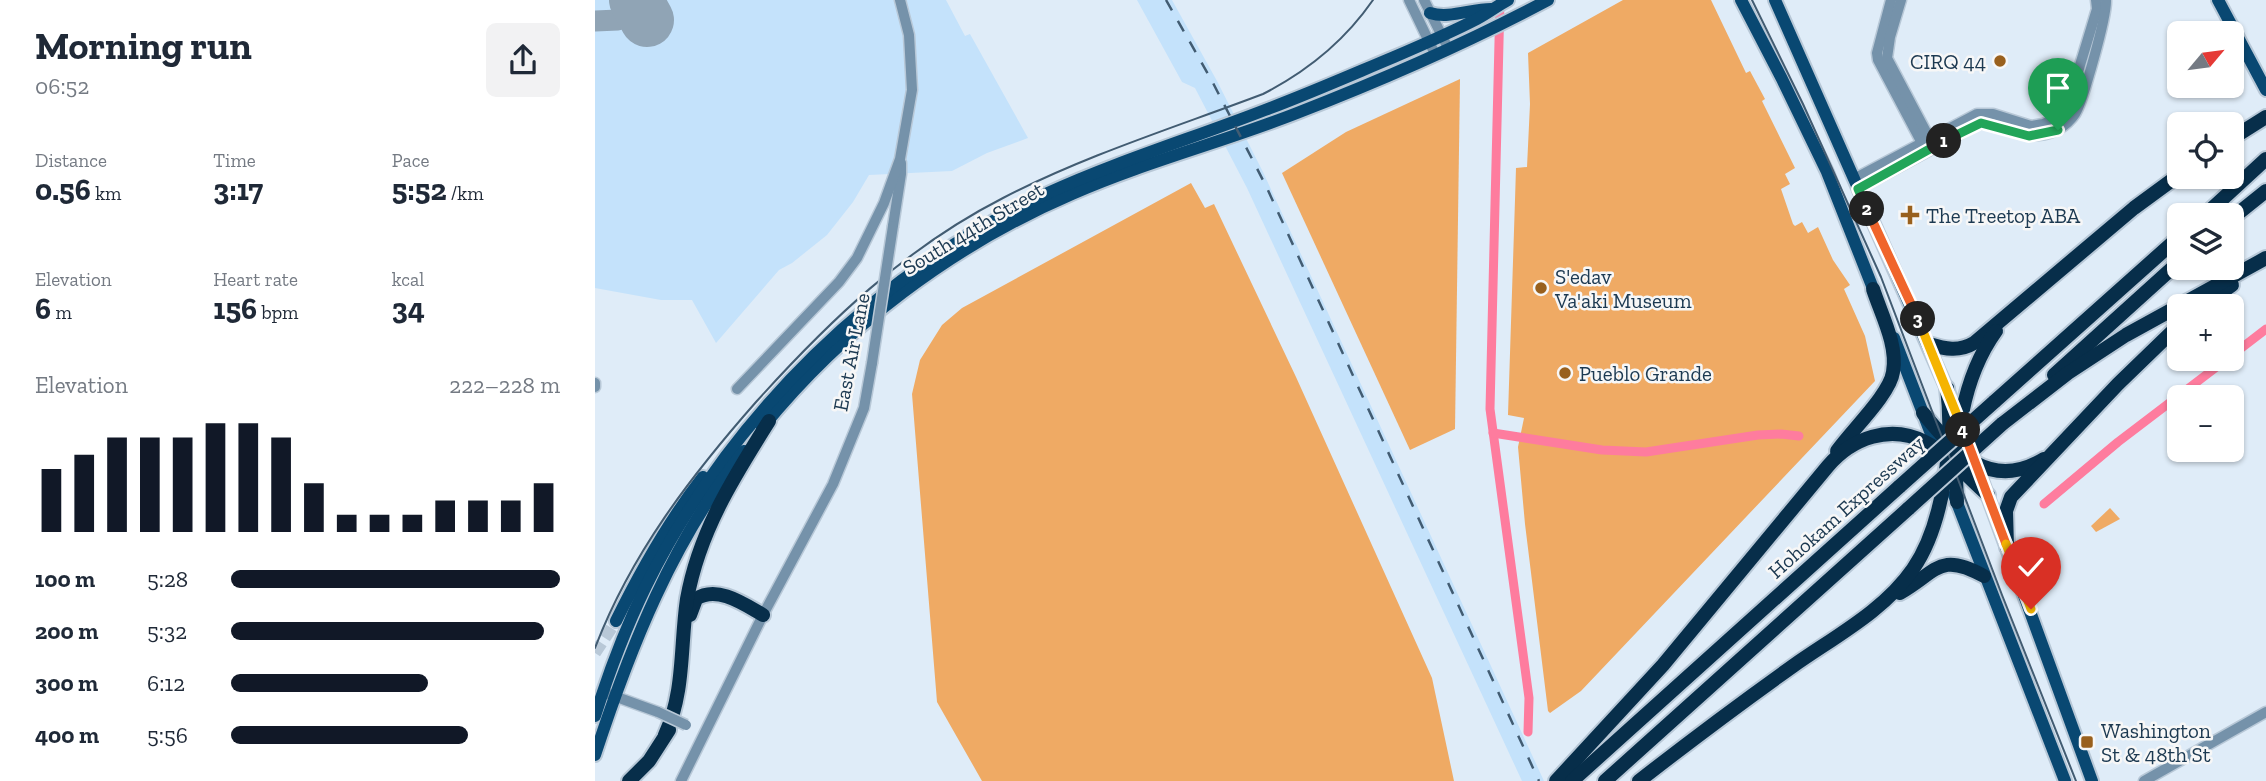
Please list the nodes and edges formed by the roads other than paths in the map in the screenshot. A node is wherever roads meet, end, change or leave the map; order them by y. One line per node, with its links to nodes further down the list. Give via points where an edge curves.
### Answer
1 (900, 0): 23 (street, East Air Lane, via 909,35 912,90)
2 (1409, 0): 16 (street)
3 (1424, 0): 14 (street)
4 (1508, 0): 13 (main road, South 44th Street)
5 (1548, 0): 17 (main road, South 44th Street)
6 (1741, 0): 33 (main road, via 1820,159)
7 (1775, 0): 25 (main road)
8 (1891, 0): 22 (street, via 1878,60)
9 (1901, 0): 22 (street, via 1887,58)
10 (2097, 0): 22 (street, via 2067,108 2059,117 2031,126 1977,114)
11 (2106, 0): 22 (street, via 2076,110 2058,130 2029,136 1981,123)
12 (2217, 0): 19 (main road)
13 (1491, 9): 14 (main road); 15 (main road, South 44th Street)
14 (1430, 13): 15 (street)
15 (1442, 36): 16 (main road, South 44th Street); 17 (street)
16 (1429, 41): 18 (street); 41 (main road, South 44th Street, via 1048,193 997,220 902,281 852,320 802,368)
17 (1448, 48): 18 (main road, South 44th Street)
18 (1435, 54): 41 (main road, South 44th Street, via 1296,113 1073,193 999,231 933,272 862,326)
19 (2266, 90)
20 (2266, 117): 21 (highway)
21 (2244, 132)
22 (1927, 144): 25 (street)
23 (900, 159): 39 (street, East Air Lane, via 857,258); 53 (street, East Air Lane, bridge, via 864,408 833,484)
24 (2266, 163): 28 (highway)
25 (1856, 184): 37 (main road)
26 (2167, 184): 35 (highway)
27 (2266, 191): 29 (highway)
28 (2219, 203)
29 (2244, 209)
30 (2167, 248): 62 (highway, Hohokam Expressway, bridge)
31 (2266, 260): 34 (highway); 42 (highway, via 2126,335)
32 (2167, 273): 42 (highway, Hohokam Expressway)
33 (1873, 289): 40 (main road); 47 (highway, via 1892,349 1893,373 1886,390)
34 (2219, 294)
35 (2011, 314): 37 (highway, via 1966,348); 43 (highway, via 1979,359)
36 (2167, 336): 44 (highway)
37 (1929, 344): 38 (main road)
38 (1947, 388): 43 (main road); 45 (highway)
39 (737, 389)
40 (1923, 413): 45 (highway)
41 (762, 420): 54 (main road, via 679,508); 55 (main road, South 44th Street, via 705,487 646,586); 56 (main road, South 44th Street, via 705,506 652,605); 60 (highway, via 700,548 687,601 678,697)
42 (2002, 424): 65 (highway, Hohokam Expressway, bridge)
43 (1961, 425): 45 (highway); 46 (main road)
44 (2051, 454): 46 (highway, via 2012,470); 50 (highway, via 2009,501)
45 (1948, 456): 46 (highway); 47 (highway, via 1914,438 1878,435 1853,443); 48 (highway); 49 (highway); 52 (highway, via 1922,554)
46 (1976, 465): 48 (main road)
47 (1828, 466): 62 (highway)
48 (1987, 495): 50 (main road)
49 (1957, 502): 51 (main road)
50 (2007, 547): 68 (main road)
51 (1984, 576): 52 (highway, via 1959,564 1943,565); 67 (main road)
52 (1881, 604): 66 (highway)
53 (762, 615): 59 (street, East Air Lane); 60 (highway, via 714,594 693,603 680,713)
54 (616, 621)
55 (603, 692): 56 (street); 58 (main road, South 44th Street)
56 (616, 696): 59 (street, bridge); 61 (main road, South 44th Street)
57 (2266, 712): 69 (street)
58 (595, 716)
59 (704, 735): 64 (street, East Air Lane)
60 (665, 736): 63 (highway)
61 (595, 755)
62 (1564, 779)
63 (629, 781)
64 (681, 781)
65 (1605, 781)
66 (1639, 781)
67 (2065, 781)
68 (2092, 781)
69 (2144, 781)

